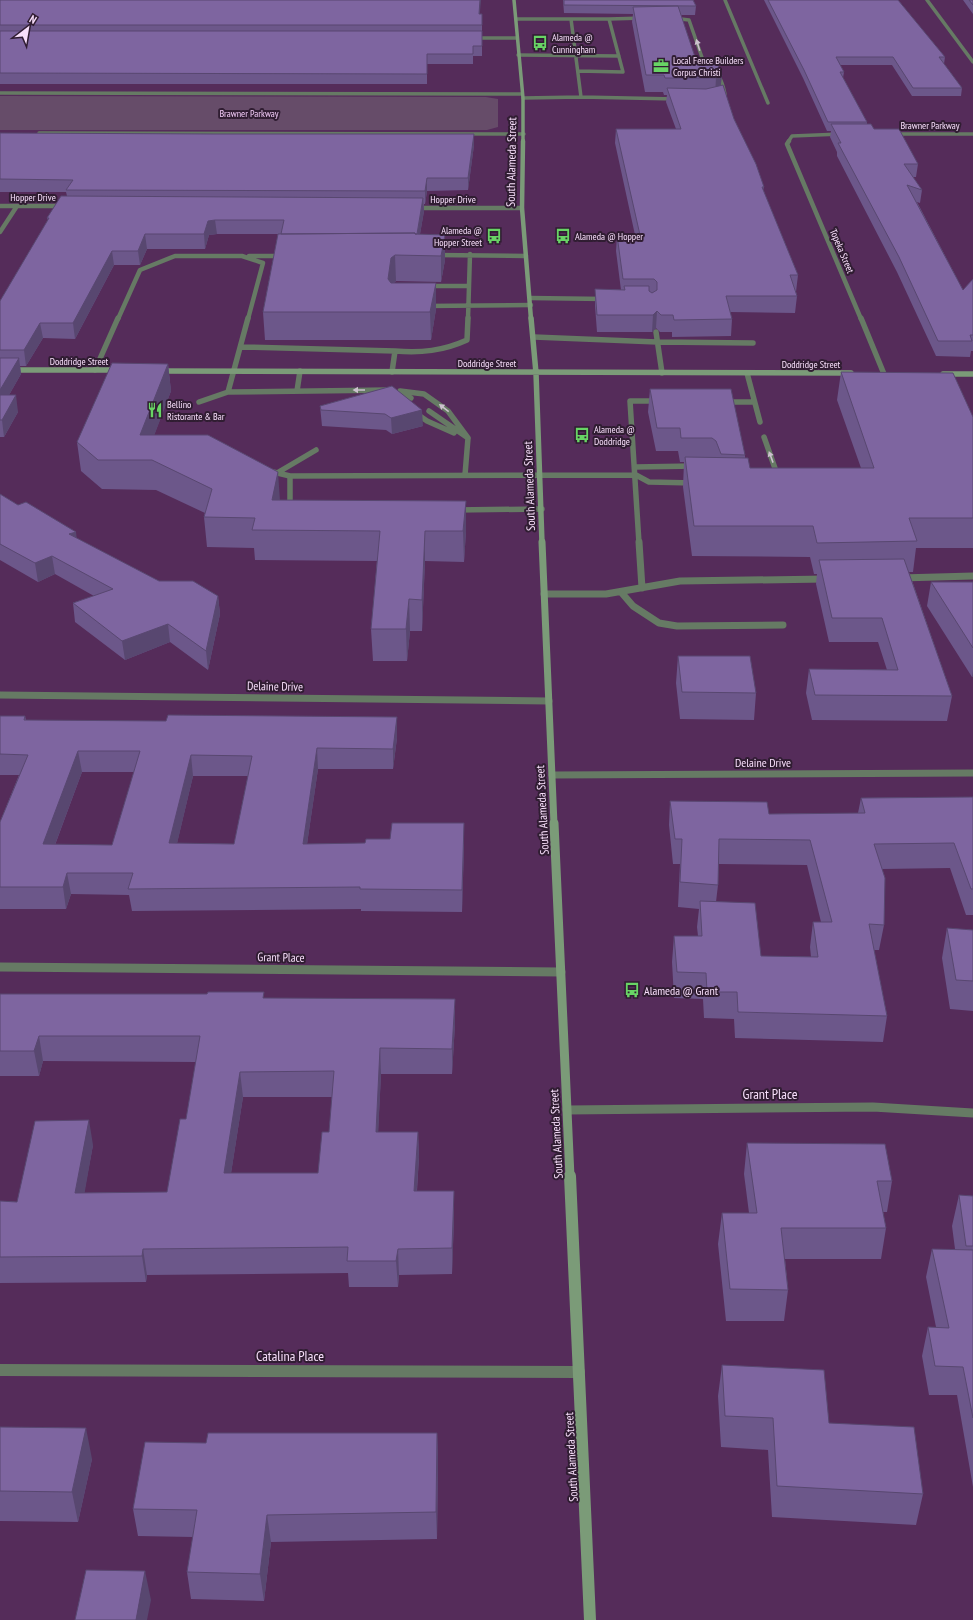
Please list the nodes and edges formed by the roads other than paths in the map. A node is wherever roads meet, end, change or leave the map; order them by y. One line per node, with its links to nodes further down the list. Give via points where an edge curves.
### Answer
1 (514, 0): 6 (main road, South Alameda Street)
2 (725, 0): 21 (street)
3 (927, 0): 14 (street)
4 (646, 18): 8 (street)
5 (665, 18): 19 (street, one-way to 5, via 725,94 722,78 718,72 705,66 689,20)
6 (516, 19): 7 (street); 10 (main road, South Alameda Street)
7 (571, 19): 8 (street); 12 (street)
8 (609, 19): 13 (street)
9 (469, 38): 10 (street)
10 (516, 38): 11 (main road, South Alameda Street)
11 (518, 55): 12 (street); 17 (main road, South Alameda Street)
12 (576, 56): 13 (street); 15 (street)
13 (619, 56): 15 (street, via 623,72)
14 (973, 62)
15 (578, 71): 18 (street)
16 (0, 93): 17 (street)
17 (522, 96): 18 (street); 23 (main road, South Alameda Street)
18 (581, 97): 20 (street)
19 (716, 98)
20 (684, 100)
21 (768, 103)
22 (32, 133): 23 (street)
23 (524, 134): 31 (main road, South Alameda Street)
24 (850, 134): 68 (street, Topeka Street, via 792,136 787,144)
25 (889, 134): 26 (street, Brawner Parkway)
26 (973, 134)
27 (0, 206): 28 (street, Hopper Drive)
28 (17, 206): 29 (street, Hopper Drive); 32 (street)
29 (72, 206)
30 (411, 208): 31 (street, Hopper Drive)
31 (522, 208): 37 (main road, South Alameda Street)
32 (0, 232)
33 (431, 254): 34 (street)
34 (470, 254): 37 (street); 39 (street)
35 (242, 256): 36 (street); 54 (street, via 263,263); 57 (street, via 175,256 140,270)
36 (289, 256)
37 (526, 256): 42 (main road, South Alameda Street)
38 (418, 286): 39 (street)
39 (469, 286): 44 (street)
40 (598, 299): 41 (street); 42 (street); 45 (street)
41 (610, 299)
42 (530, 302): 44 (street); 49 (main road, South Alameda Street)
43 (416, 306): 44 (street)
44 (468, 306): 55 (street, via 467,340 439,351)
45 (598, 306)
46 (601, 332): 50 (street)
47 (627, 332): 51 (street)
48 (656, 332): 52 (street)
49 (534, 338): 50 (street); 63 (main road, South Alameda Street)
50 (602, 340): 51 (street)
51 (628, 341): 52 (street)
52 (657, 342): 53 (street); 64 (street)
53 (753, 343)
54 (242, 347): 55 (street); 60 (street)
55 (395, 351): 62 (street)
56 (0, 370): 57 (main road, Doddridge Street)
57 (95, 370): 58 (main road, Doddridge Street)
58 (126, 370)
59 (150, 370): 60 (main road, Doddridge Street)
60 (235, 371): 61 (main road, Doddridge Street); 74 (street)
61 (300, 371): 62 (main road, Doddridge Street); 73 (street)
62 (392, 372): 63 (main road, Doddridge Street)
63 (536, 373): 64 (main road, Doddridge Street); 92 (main road, South Alameda Street)
64 (662, 373): 65 (main road, Doddridge Street)
65 (747, 373): 66 (main road, Doddridge Street); 80 (street)
66 (861, 374)
67 (876, 374): 68 (main road)
68 (884, 374): 69 (main road)
69 (891, 374)
70 (936, 374): 71 (main road)
71 (973, 374)
72 (389, 390): 73 (street, one-way to 73); 75 (street); 76 (street); 84 (street, one-way to 72, via 448,411 424,394)
73 (297, 391): 74 (street)
74 (228, 392): 77 (street)
75 (410, 398)
76 (400, 400)
77 (198, 402)
78 (669, 402): 88 (street, via 630,401)
79 (715, 402): 80 (street)
80 (754, 402): 83 (street)
81 (429, 411): 84 (street)
82 (418, 414): 84 (street, via 427,421)
83 (760, 422)
84 (468, 438): 91 (street)
85 (764, 438): 95 (street, one-way to 85, via 777,474)
86 (316, 450): 90 (street)
87 (702, 466): 88 (street)
88 (635, 467): 93 (street)
89 (264, 470): 90 (street)
90 (277, 473): 94 (street)
91 (466, 475): 92 (street); 94 (street)
92 (540, 475): 93 (street); 97 (main road, South Alameda Street)
93 (636, 475): 96 (street, via 649,482); 103 (street)
94 (290, 476): 99 (street, via 290,511)
95 (770, 476)
96 (701, 483)
97 (542, 509): 98 (street); 105 (main road, South Alameda Street)
98 (449, 510)
99 (298, 511)
100 (973, 576): 101 (street)
101 (894, 578)
102 (830, 579): 103 (street, via 680,581)
103 (642, 588): 104 (street)
104 (621, 592): 105 (street); 106 (street, via 633,606 659,623 677,626)
105 (544, 594): 108 (main road, South Alameda Street)
106 (783, 625)
107 (0, 695): 108 (street, Delaine Drive)
108 (549, 702): 110 (main road, South Alameda Street)
109 (973, 773): 110 (street, Delaine Drive)
110 (552, 775): 112 (main road, South Alameda Street)
111 (0, 967): 112 (street, Grant Place)
112 (561, 972): 113 (main road, South Alameda Street)
113 (567, 1110): 114 (street, Grant Place, via 873,1107); 116 (main road, South Alameda Street)
114 (973, 1113)
115 (0, 1370): 116 (street, Catalina Place)
116 (579, 1372): 117 (main road, South Alameda Street)
117 (590, 1620)

